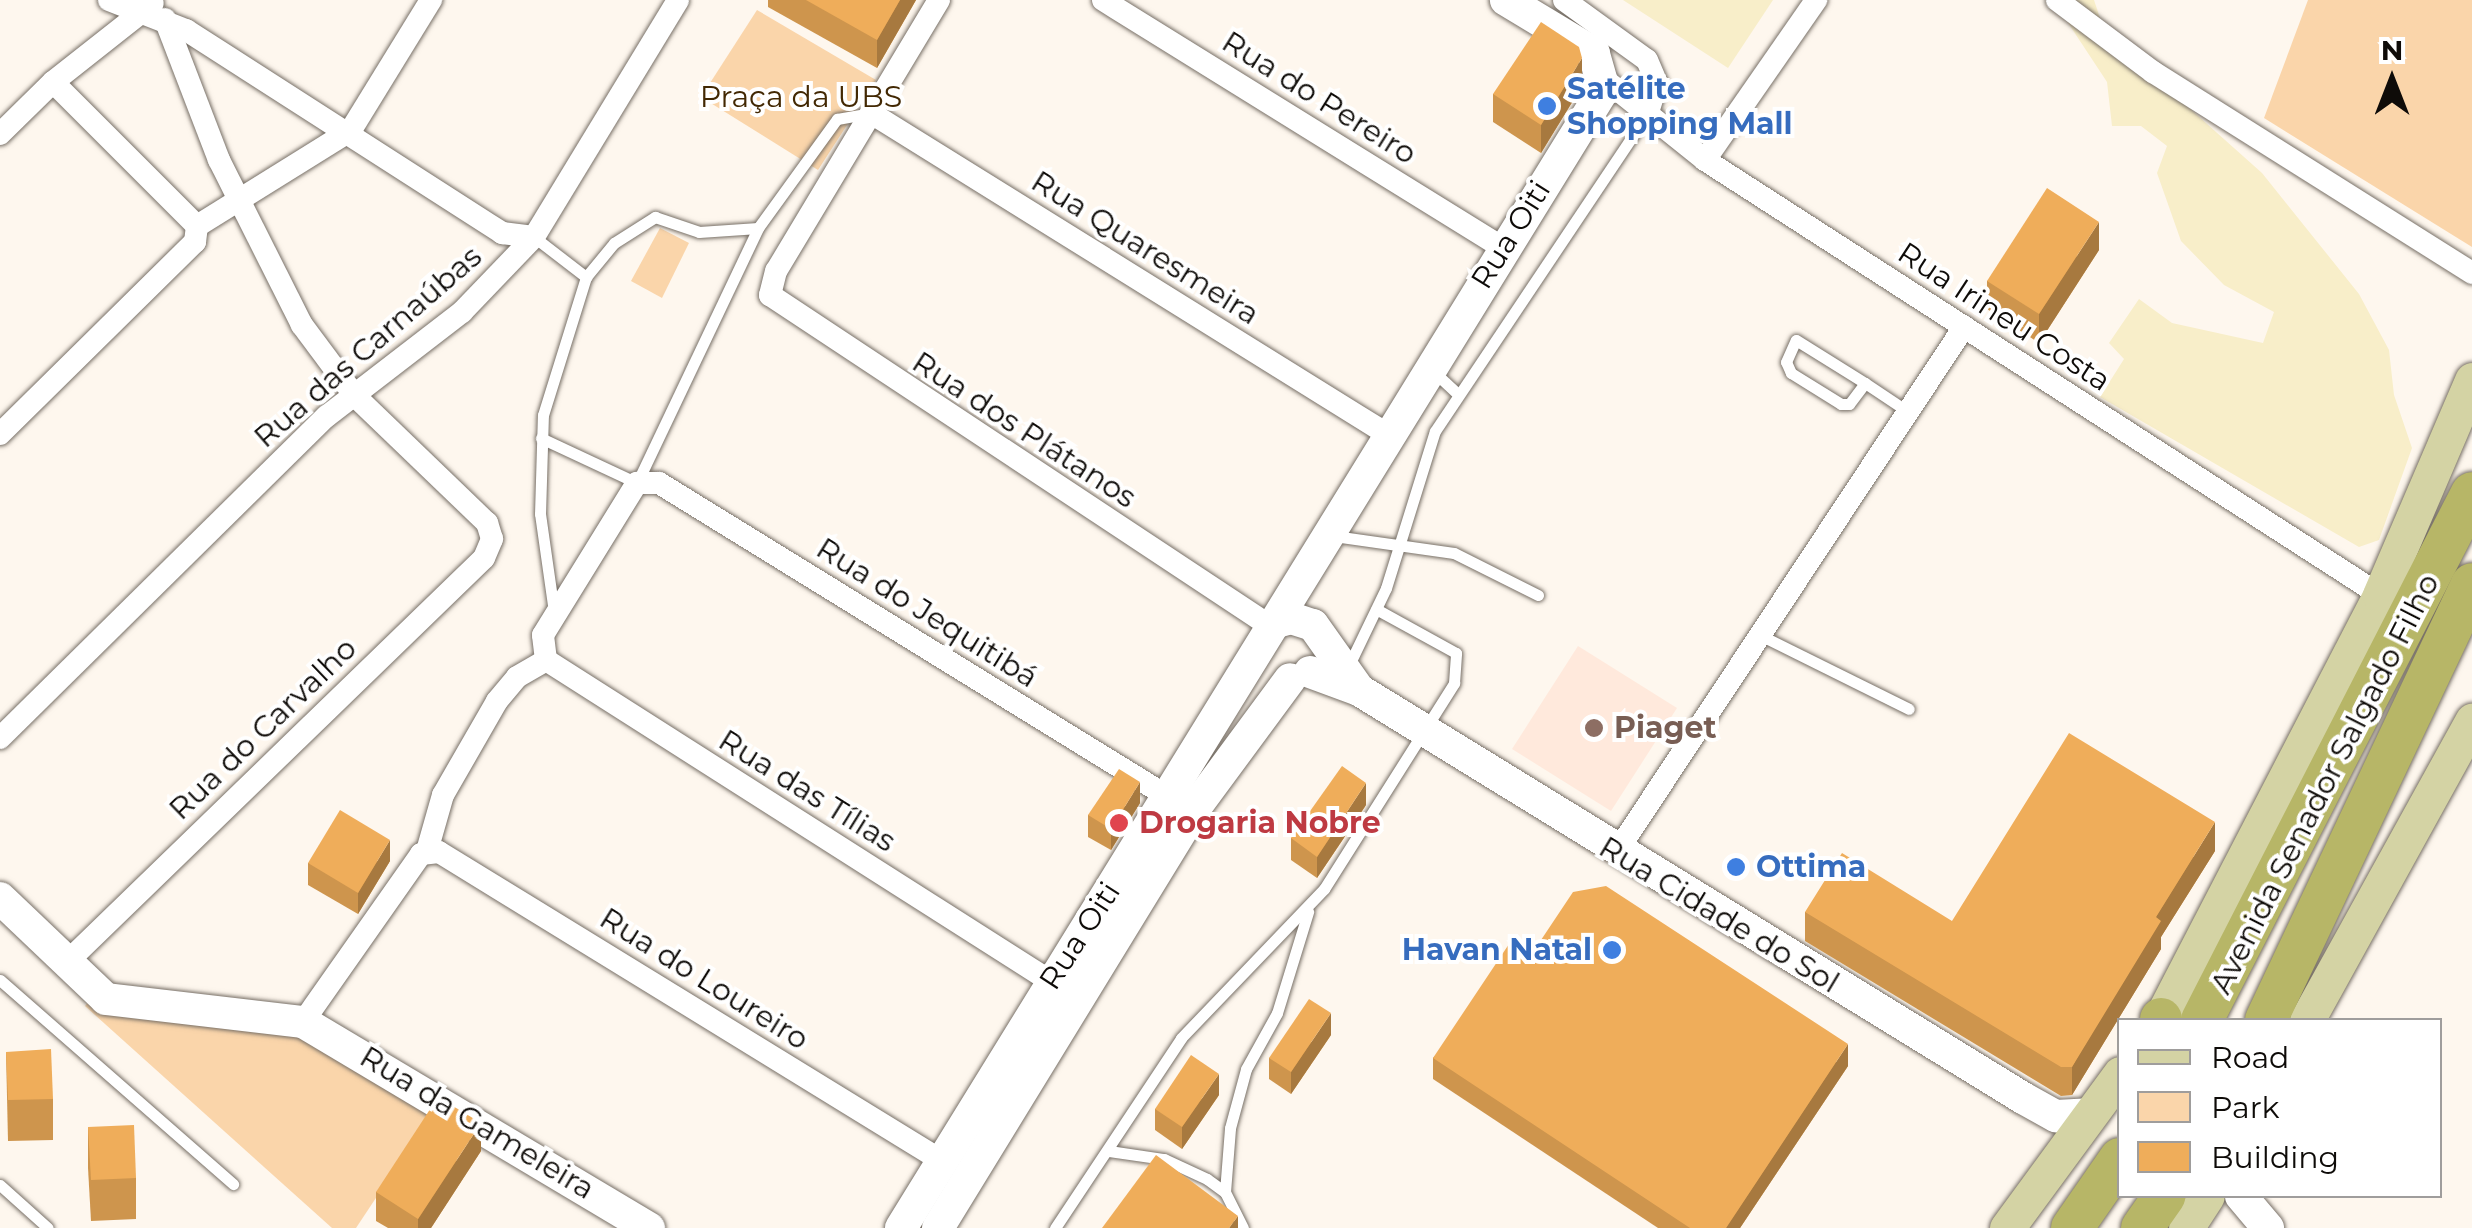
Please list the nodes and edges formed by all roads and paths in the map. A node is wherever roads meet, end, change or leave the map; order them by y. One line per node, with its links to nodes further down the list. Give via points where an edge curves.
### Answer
1 (108, 0): 10 (street)
2 (431, 0): 15 (street)
3 (678, 0): 21 (street, Rua das Carnaúbas)
4 (939, 0): 14 (street)
5 (1103, 0): 22 (street, Rua do Pereiro)
6 (1506, 0): 11 (main road, via 1594,53)
7 (1564, 0): 13 (street, via 1647,60 1657,82)
8 (1816, 0): 17 (street)
9 (2057, 0): 23 (street, via 2152,72)
10 (155, 10): 12 (street); 15 (street, via 236,68); 18 (street)
11 (1604, 74): 13 (street, Rua Irineu Costa); 22 (main road, Rua Oiti, via 1604,90)
12 (52, 82): 16 (street); 19 (street)
13 (1648, 113): 17 (street, Rua Irineu Costa); 29 (lane)
14 (871, 114): 20 (lane, via 837,119); 33 (street, Rua Quaresmeira); 45 (street, Rua dos Plátanos, via 776,271 770,296 776,305)
15 (351, 130): 18 (street, via 315,147); 21 (street, via 502,233)
16 (0, 134)
17 (1704, 160): 25 (street, Rua Irineu Costa)
18 (241, 204): 19 (street, via 227,205); 30 (street, via 292,310)
19 (197, 226): 32 (street, via 195,242)
20 (758, 228): 24 (lane, via 699,232 655,218 614,243); 35 (lane)
21 (534, 237): 24 (lane); 30 (street, Rua das Carnaúbas, via 462,312)
22 (1503, 248): 26 (main road, Rua Oiti)
23 (2472, 272)
24 (586, 278): 34 (lane)
25 (1964, 327): 31 (street); 41 (street, Rua Irineu Costa)
26 (1428, 368): 29 (lane); 33 (main road, Rua Oiti)
27 (2472, 380): 41 (main road)
28 (1865, 383): 28 (lane, via 1796,340 1786,362 1790,373 1841,404 1849,404); 31 (lane)
29 (1458, 394): 37 (lane, via 1418,472)
30 (356, 396): 53 (street, Rua das Carnaúbas); 59 (street, Rua do Carvalho, via 491,532 484,558)
31 (1910, 413): 46 (street)
32 (0, 434)
33 (1387, 434): 38 (main road, Rua Oiti)
34 (541, 438): 35 (lane); 43 (lane, via 540,514)
35 (644, 482): 43 (street); 54 (street, Rua do Jequitibá)
36 (2472, 493): 63 (highway, Avenida Senador Salgado Filho)
37 (1399, 542): 38 (lane); 40 (lane, via 1482,563); 42 (lane)
38 (1322, 545): 44 (main road, Rua Oiti); 45 (main road, Rua Oiti)
39 (2472, 584): 64 (highway, Avenida Senador Salgado Filho)
40 (1538, 595)
41 (2380, 595): 62 (main road)
42 (1376, 609): 49 (lane); 52 (lane, via 1456,653 1454,683)
43 (554, 617): 47 (street)
44 (1316, 630): 45 (main road, via 1290,618); 48 (main road, via 1318,662); 49 (main road, Rua Cidade do Sol)
45 (1268, 631): 48 (main road, via 1263,661); 54 (main road, Rua Oiti)
46 (1760, 635): 50 (lane); 56 (street)
47 (544, 652): 55 (street, via 497,701 443,795); 61 (street, Rua das Tílias)
48 (1300, 676): 49 (main road, Rua Cidade do Sol); 81 (main road, Rua Oiti, via 1195,808)
49 (1351, 682): 52 (main road, Rua Cidade do Sol)
50 (1909, 709)
51 (2472, 721): 65 (main road)
52 (1426, 734): 56 (main road, Rua Cidade do Sol); 58 (lane)
53 (0, 738)
54 (1170, 798): 61 (main road, Rua Oiti)
55 (430, 851): 66 (street); 70 (street, Rua do Loureiro)
56 (1616, 854): 68 (main road, Rua Cidade do Sol, via 2056,1116)
57 (0, 898): 59 (main road)
58 (1309, 909): 69 (lane, via 1181,1038); 74 (lane, via 1277,1013 1246,1069 1230,1128)
59 (65, 964): 66 (main road, via 91,990 122,1004)
60 (0, 980): 72 (lane)
61 (1050, 981): 70 (main road, Rua Oiti)
62 (2162, 1018)
63 (2203, 1018)
64 (2267, 1018)
65 (2308, 1018)
66 (303, 1022): 79 (main road, Rua da Gameleira)
67 (2117, 1078): 68 (main road)
68 (2088, 1114): 84 (main road)
69 (1109, 1151): 74 (lane, via 1164,1159); 82 (lane)
70 (942, 1161): 80 (main road, Rua Oiti)
71 (2117, 1163): 85 (highway)
72 (233, 1184)
73 (0, 1185): 78 (lane)
74 (1225, 1192): 83 (lane)
75 (2163, 1198): 86 (highway)
76 (2205, 1198): 87 (main road)
77 (2244, 1198): 90 (main road)
78 (48, 1228)
79 (649, 1228)
80 (901, 1228)
81 (938, 1228)
82 (1055, 1228)
83 (1243, 1228)
84 (2007, 1228)
85 (2072, 1228)
86 (2142, 1228)
87 (2186, 1228)
88 (2196, 1228): 89 (main road)
89 (2216, 1228)
90 (2268, 1228)

